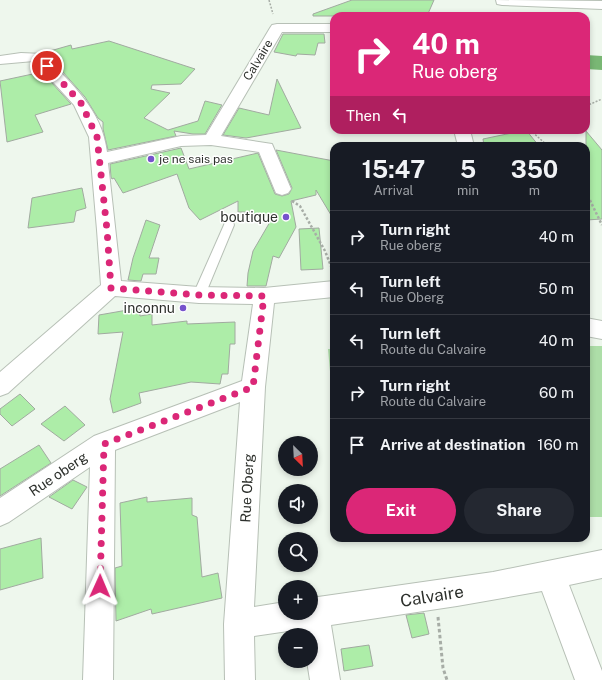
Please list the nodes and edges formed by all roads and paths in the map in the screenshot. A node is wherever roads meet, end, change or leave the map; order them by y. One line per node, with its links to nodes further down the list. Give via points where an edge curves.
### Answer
1 (269, 0): 4 (path)
2 (502, 1): 3 (street)
3 (602, 5)
4 (271, 7)
5 (330, 28): 10 (street, Calvaire, via 277,28)
6 (0, 60): 12 (street, via 38,57 81,103 97,137)
7 (602, 99): 8 (path)
8 (590, 104)
9 (534, 134): 11 (path)
10 (211, 140): 12 (street, via 181,141); 13 (street, via 266,148)
11 (544, 142)
12 (100, 159): 18 (street)
13 (282, 189): 17 (path, via 291,201 300,206)
14 (590, 200): 16 (path)
15 (229, 225): 20 (lane)
16 (602, 225)
17 (330, 263)
18 (111, 288): 20 (street); 24 (street)
19 (330, 289): 21 (street)
20 (199, 295): 21 (street)
21 (264, 296): 25 (street, Rue Oberg)
22 (590, 328): 23 (street)
23 (602, 330)
24 (0, 386)
25 (253, 387): 26 (street, Rue oberg); 34 (street, Rue Oberg)
26 (104, 444): 27 (street, Rue oberg); 35 (street)
27 (0, 513)
28 (602, 564): 29 (street, Calvaire)
29 (551, 576): 30 (street, Calvaire); 39 (street)
30 (437, 596): 31 (street, Calvaire); 38 (path, via 443,668)
31 (318, 612)
32 (278, 618): 34 (street, Calvaire)
33 (313, 620): 37 (street)
34 (239, 624): 36 (street, Rue Oberg)
35 (98, 680)
36 (240, 680)
37 (325, 680)
38 (447, 680)
39 (590, 680)

